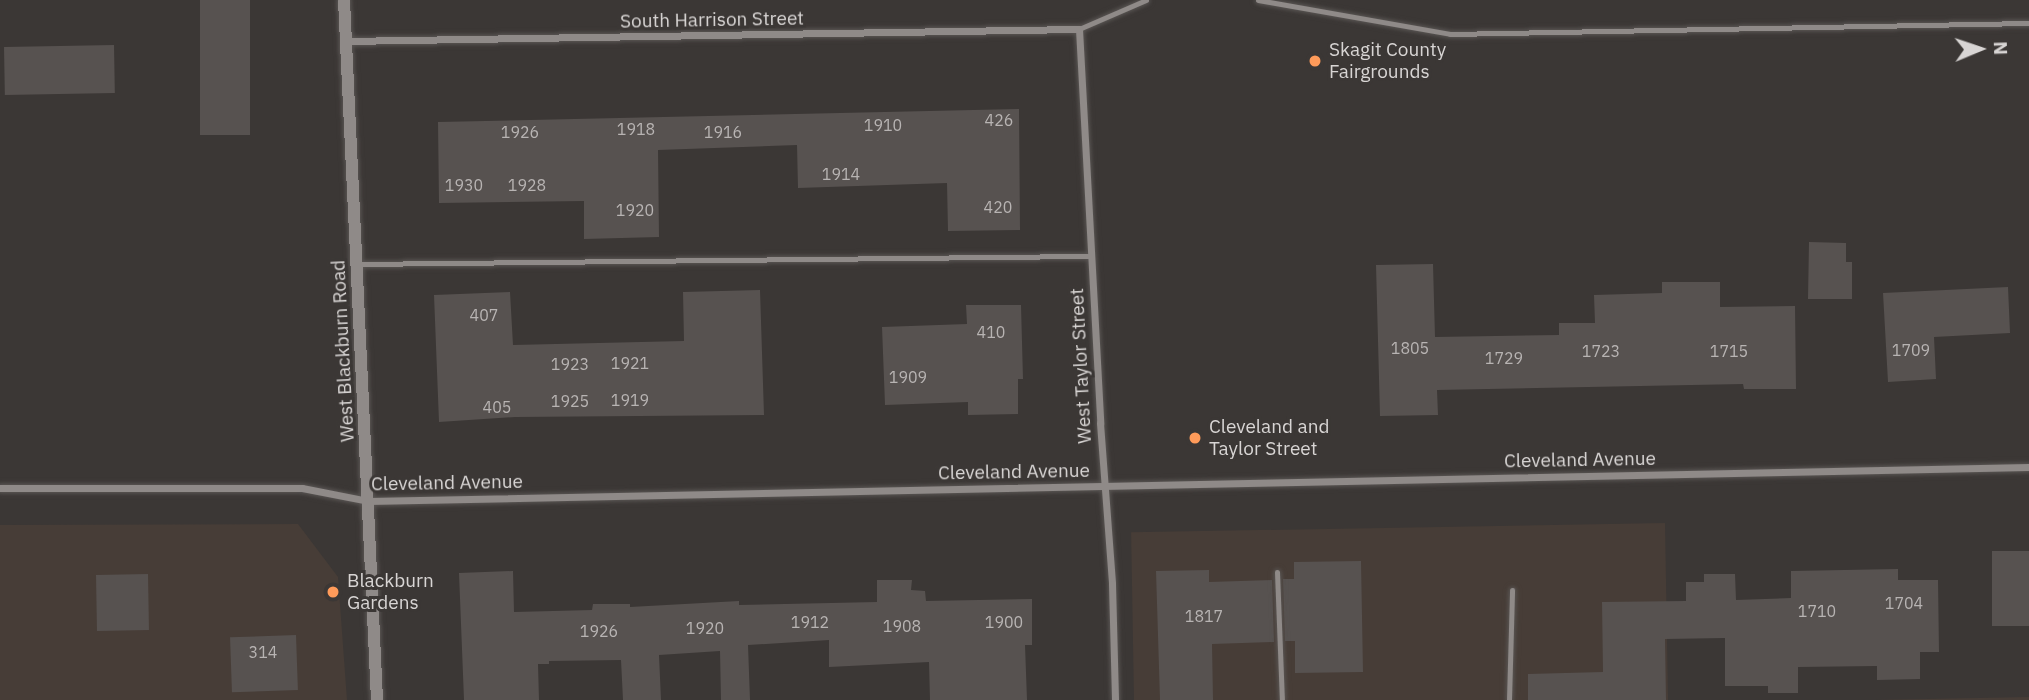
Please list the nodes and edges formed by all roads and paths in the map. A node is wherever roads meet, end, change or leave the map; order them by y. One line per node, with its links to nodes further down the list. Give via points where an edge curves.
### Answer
1 (344, 0): 6 (street, West Blackburn Road)
2 (1146, 0): 5 (lane)
3 (1258, 0): 4 (lane, via 1450,34)
4 (2029, 23)
5 (1079, 29): 6 (street, South Harrison Street); 7 (street, West Taylor Street)
6 (346, 41): 8 (street, West Blackburn Road)
7 (1091, 256): 8 (lane); 10 (street, West Taylor Street)
8 (359, 264): 13 (street, West Blackburn Road)
9 (2029, 467): 10 (street, Cleveland Avenue)
10 (1105, 486): 13 (street, Cleveland Avenue); 17 (street, West Taylor Street)
11 (4, 488): 12 (lane); 13 (street, Cleveland Avenue, via 302,488)
12 (0, 495)
13 (368, 501): 16 (street, West Blackburn Road)
14 (1277, 572): 18 (lane)
15 (1512, 590): 19 (lane)
16 (377, 700)
17 (1115, 700)
18 (1282, 700)
19 (1509, 700)

